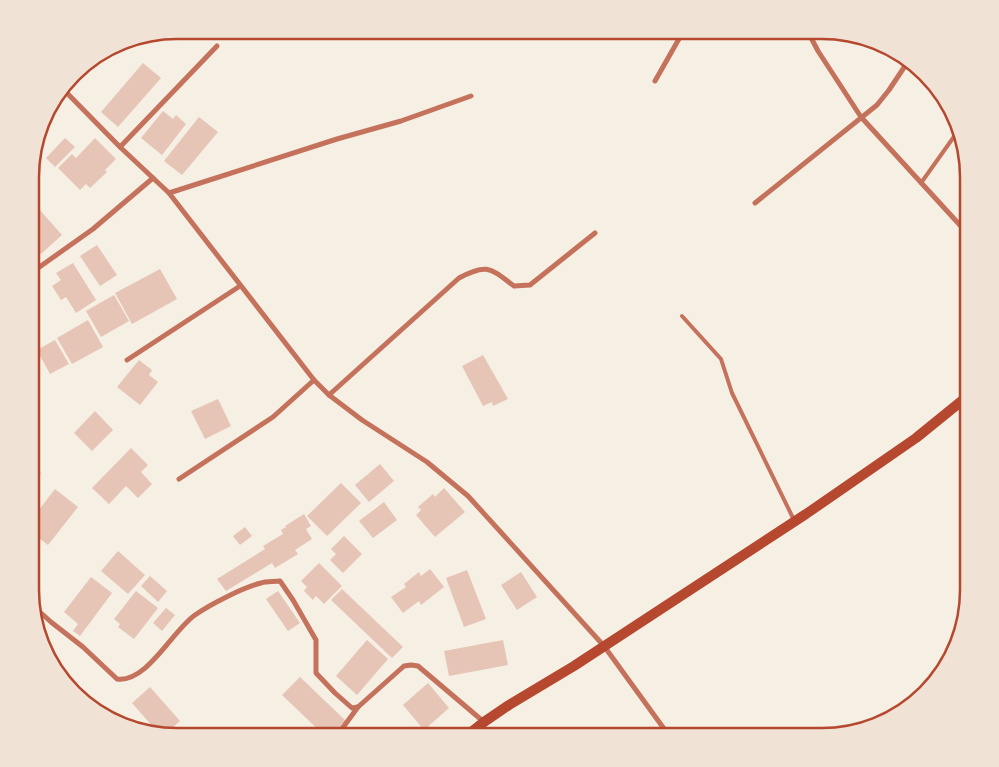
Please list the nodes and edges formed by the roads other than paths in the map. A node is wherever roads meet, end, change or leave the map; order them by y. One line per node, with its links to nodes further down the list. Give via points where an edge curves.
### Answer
1 (679, 39): 5 (street)
2 (812, 39): 8 (street)
3 (217, 46): 10 (street)
4 (904, 66): 8 (street, via 877,105)
5 (655, 81)
6 (67, 93): 10 (street)
7 (471, 96): 13 (street)
8 (861, 117): 12 (street); 14 (street)
9 (954, 136): 12 (lane)
10 (120, 147): 11 (street)
11 (153, 178): 13 (street); 17 (street, via 93,229)
12 (921, 183): 15 (street)
13 (169, 193): 18 (street)
14 (755, 203)
15 (960, 225)
16 (595, 233): 22 (street, via 530,285 514,286 487,268 459,278)
17 (39, 267)
18 (240, 286): 20 (street); 21 (street)
19 (682, 316): 25 (lane, via 721,359 732,393)
20 (127, 360)
21 (314, 380): 22 (street); 24 (street, via 273,417)
22 (329, 395): 27 (street, via 427,462 468,496)
23 (960, 402): 25 (main road, via 916,438)
24 (179, 479)
25 (795, 522): 27 (main road)
26 (41, 613): 28 (street, via 117,679 124,680 134,677 149,664 194,615 262,582 280,581 316,640 316,673 352,708)
27 (604, 646): 29 (main road); 32 (street)
28 (358, 707): 29 (street, via 404,666 411,665 418,666); 30 (street)
29 (484, 722): 31 (main road)
30 (343, 728)
31 (476, 728)
32 (663, 728)

